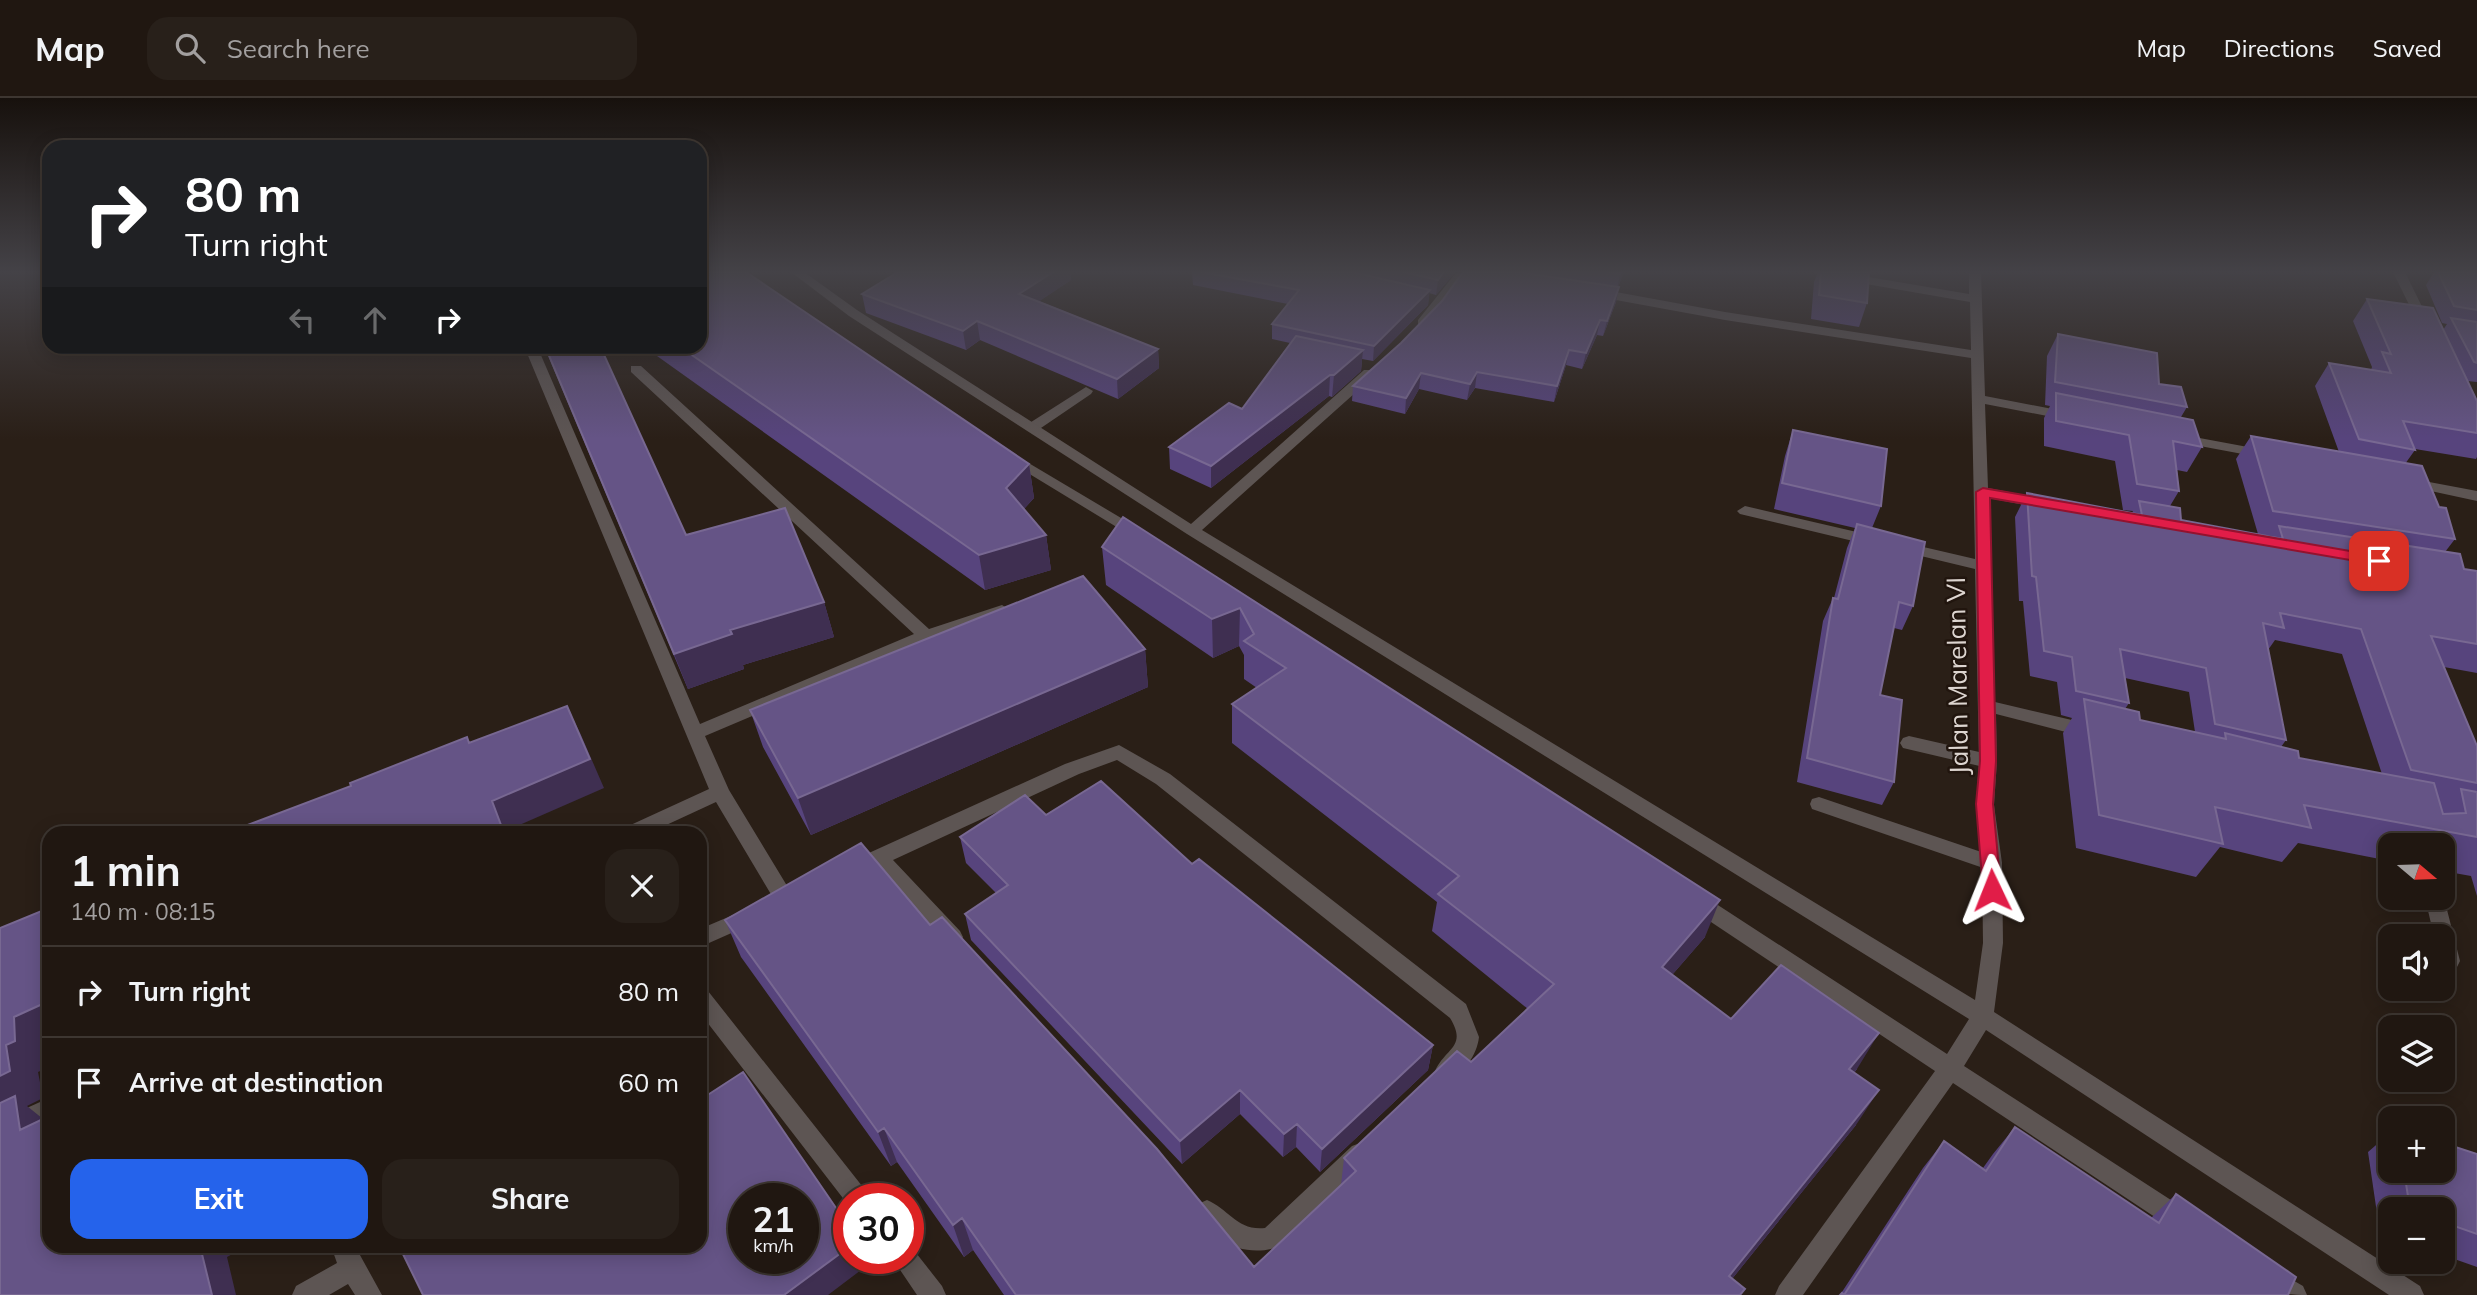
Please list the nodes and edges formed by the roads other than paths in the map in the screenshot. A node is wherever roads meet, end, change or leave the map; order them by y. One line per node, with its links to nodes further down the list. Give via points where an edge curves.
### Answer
1 (885, 328): 15 (street)
2 (1418, 328): 7 (street)
3 (1802, 328): 9 (street)
4 (1977, 328): 9 (street, Jalan Marelan VI)
5 (2430, 328): 6 (street)
6 (2432, 332)
7 (1410, 337)
8 (533, 354): 30 (street)
9 (1977, 355): 13 (street, Jalan Marelan VI)
10 (1374, 365): 24 (street)
11 (636, 369): 28 (street)
12 (1086, 391): 15 (street)
13 (1979, 399): 14 (street); 20 (street, Jalan Marelan VI)
14 (2085, 420)
15 (1033, 427): 24 (street)
16 (2166, 435): 18 (street)
17 (997, 448): 25 (street)
18 (2274, 456)
19 (2396, 480): 21 (street)
20 (1983, 492): 22 (street); 26 (street, Jalan Marelan VI)
21 (2477, 496)
22 (2065, 507)
23 (1745, 511): 26 (street)
24 (1192, 531): 46 (street)
25 (1151, 543)
26 (1983, 566): 29 (street, Jalan Marelan VI)
27 (1016, 605): 28 (street)
28 (926, 636): 30 (street)
29 (1987, 706): 31 (street); 33 (street, Jalan Marelan VI)
30 (695, 733): 34 (street)
31 (2106, 735)
32 (1909, 743): 33 (street)
33 (1988, 761): 38 (street, Jalan Marelan VI, via 1985,804)
34 (720, 792): 36 (street); 42 (street)
35 (1819, 804): 38 (street)
36 (646, 826)
37 (879, 858): 39 (street); 44 (street); 48 (street, via 1072,768 1119,752 1163,779 1458,1011 1470,1038 1463,1055)
38 (1992, 863): 46 (street, Jalan Marelan VI, via 1993,943)
39 (832, 879)
40 (809, 889): 42 (street)
41 (1684, 894): 47 (street)
42 (785, 900): 43 (street)
43 (707, 935)
44 (964, 950)
45 (707, 1006): 52 (street)
46 (1983, 1016): 47 (street, Jalan Marelan VI); 63 (street)
47 (1950, 1069): 54 (street); 61 (street, Jalan Marelan VI)
48 (1433, 1084)
49 (42, 1111): 50 (street)
50 (0, 1131)
51 (1372, 1142): 53 (street, via 1263,1241 1241,1238 1220,1226)
52 (845, 1183)
53 (1192, 1195)
54 (2203, 1235)
55 (348, 1257): 58 (street); 59 (street)
56 (2248, 1265): 62 (street)
57 (917, 1274): 60 (street)
58 (305, 1295)
59 (369, 1295)
60 (933, 1295)
61 (1788, 1295)
62 (2294, 1295)
63 (2412, 1295)

